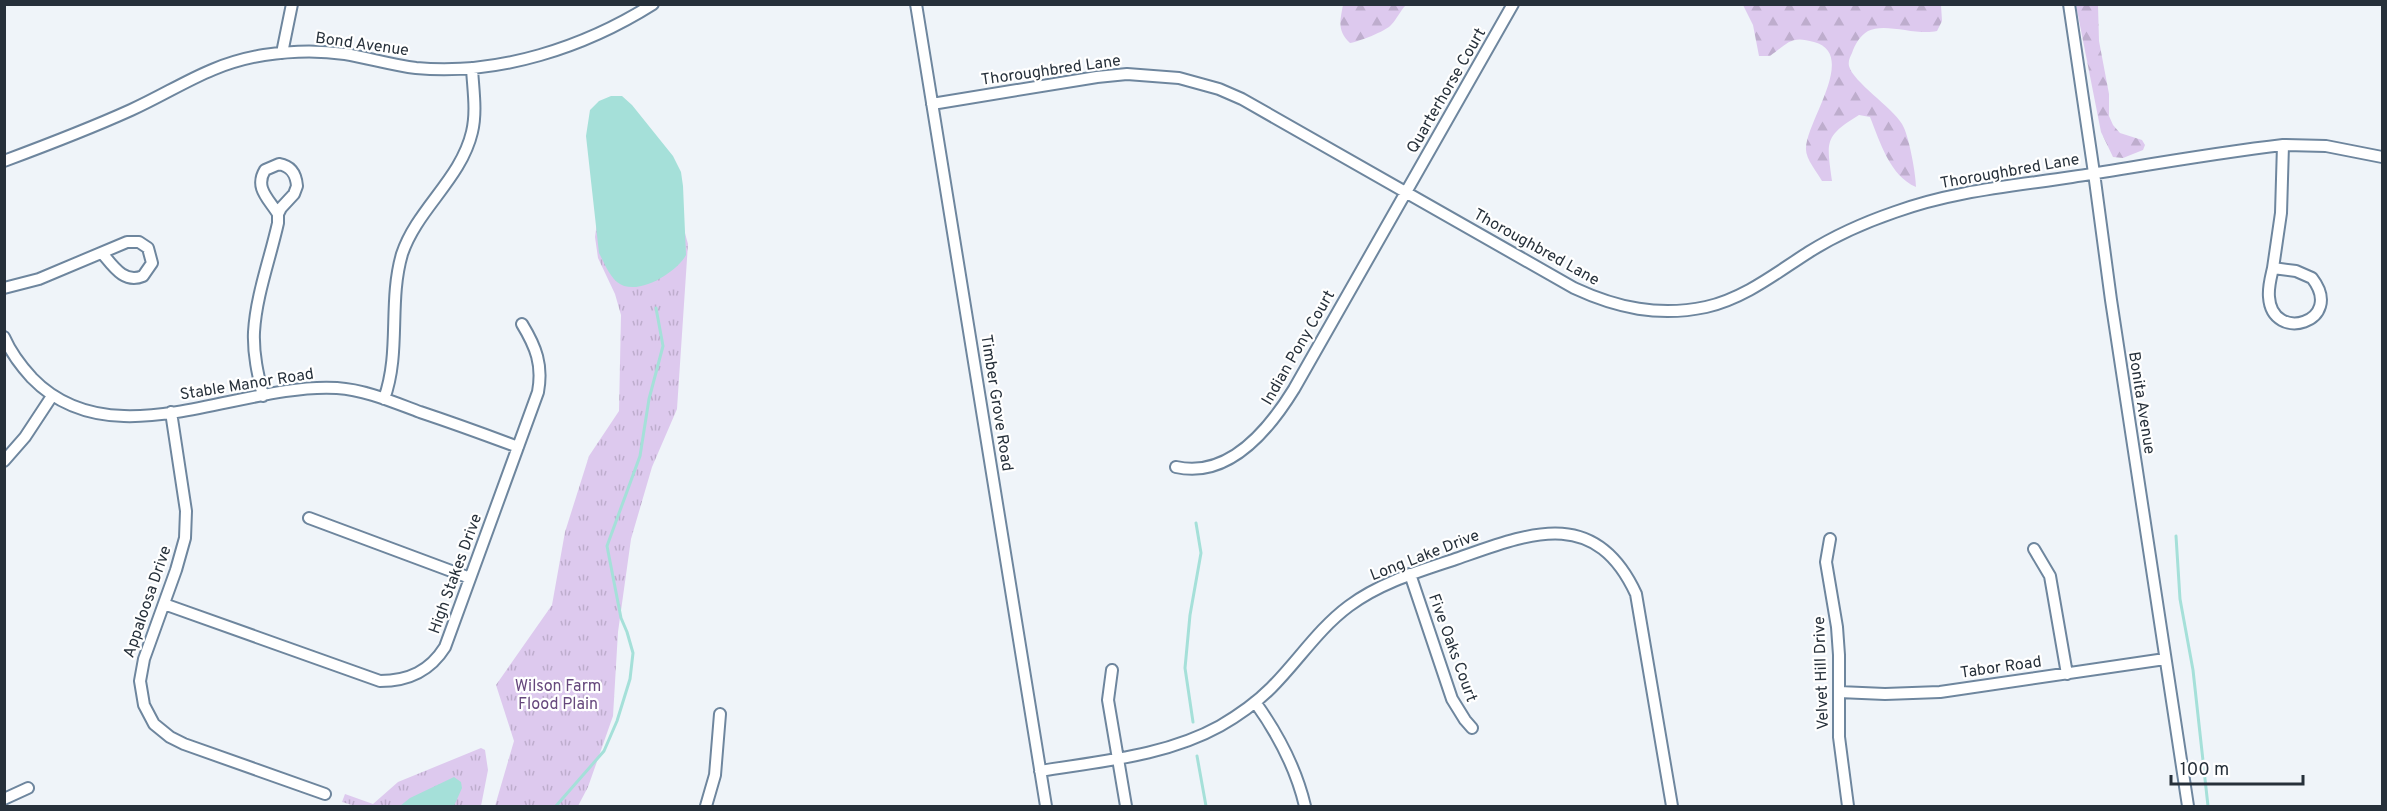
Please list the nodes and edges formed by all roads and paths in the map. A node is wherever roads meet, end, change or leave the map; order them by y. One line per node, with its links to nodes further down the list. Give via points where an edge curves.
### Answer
1 (292, 4): 6 (street)
2 (653, 4): 7 (street, Bond Avenue, via 567,46)
3 (916, 4): 8 (street, Timber Grove Road)
4 (1513, 4): 13 (street, Quarterhorse Court)
5 (2069, 4): 12 (street, Bonita Avenue)
6 (282, 53): 7 (street, Bond Avenue, via 327,52 414,67); 11 (street, Bond Avenue, via 239,60 201,73 132,110)
7 (472, 68): 22 (street, via 475,107 470,140 461,161 414,228 399,265 393,366)
8 (932, 104): 13 (street, Thoroughbred Lane, via 1109,76 1179,78 1242,99); 41 (street, Timber Grove Road)
9 (2283, 146): 10 (street, Thoroughbred Lane, via 2326,146); 12 (street, Thoroughbred Lane); 16 (street, via 2282,213)
10 (2382, 157)
11 (4, 161)
12 (2094, 173): 13 (street, Thoroughbred Lane, via 1956,195 1899,210 1826,242 1728,300 1660,312 1593,297); 33 (street, Bonita Avenue)
13 (1406, 193): 26 (street, Indian Pony Court, via 1272,423 1255,441 1226,459 1196,469)
14 (278, 214): 14 (street, via 297,186 294,173 283,165 265,170 260,182); 21 (street, via 254,332)
15 (102, 253): 15 (street, via 134,241 148,248 152,263 143,276 129,278); 17 (street, via 39,279)
16 (2273, 268): 16 (street, via 2312,278 2321,296 2315,315 2294,324 2275,314 2269,296)
17 (4, 288)
18 (522, 324): 24 (street, High Stakes Drive, via 538,355 541,379)
19 (4, 337): 20 (street, Stable Manor Road, via 19,363)
20 (52, 396): 23 (street, Stable Manor Road, via 105,416 140,417); 25 (street)
21 (263, 396): 22 (street, Stable Manor Road, via 323,388 355,390); 23 (street, Stable Manor Road)
22 (384, 399): 24 (street, Stable Manor Road)
23 (171, 411): 32 (street, Appaloosa Drive, via 186,524 182,554)
24 (518, 447): 31 (street, High Stakes Drive)
25 (4, 460)
26 (1176, 467)
27 (309, 518): 31 (street)
28 (1830, 539): 36 (street, Velvet Hill Drive, via 1826,562 1837,627)
29 (2034, 549): 35 (street, via 2050,576)
30 (1410, 574): 37 (street, Long Lake Drive, via 1374,590 1340,613); 39 (street, Five Oaks Court, via 1452,699); 49 (street, Long Lake Drive, via 1539,533 1579,538 1606,553 1629,579 1638,603)
31 (470, 578): 32 (street, High Stakes Drive, via 438,657 412,677 392,681 367,677)
32 (164, 604): 43 (street, Appaloosa Drive, via 141,670 144,705 154,724 184,744)
33 (2165, 659): 35 (street, Tabor Road); 51 (street, Bonita Avenue)
34 (1112, 670): 40 (street, via 1108,700)
35 (2067, 674): 36 (street, Tabor Road, via 1940,692)
36 (1839, 692): 50 (street, Velvet Hill Drive, via 1839,737)
37 (1255, 702): 40 (street, Long Lake Drive, via 1222,725 1192,739); 48 (street, via 1287,755)
38 (720, 714): 45 (street, via 715,775)
39 (1472, 728)
40 (1118, 758): 41 (street, Long Lake Drive); 47 (street)
41 (1040, 771): 46 (street, Timber Grove Road)
42 (28, 788): 44 (street)
43 (325, 794)
44 (4, 800)
45 (706, 807)
46 (1046, 807)
47 (1125, 807)
48 (1305, 807)
49 (1672, 807)
50 (1848, 807)
51 (2188, 807)

